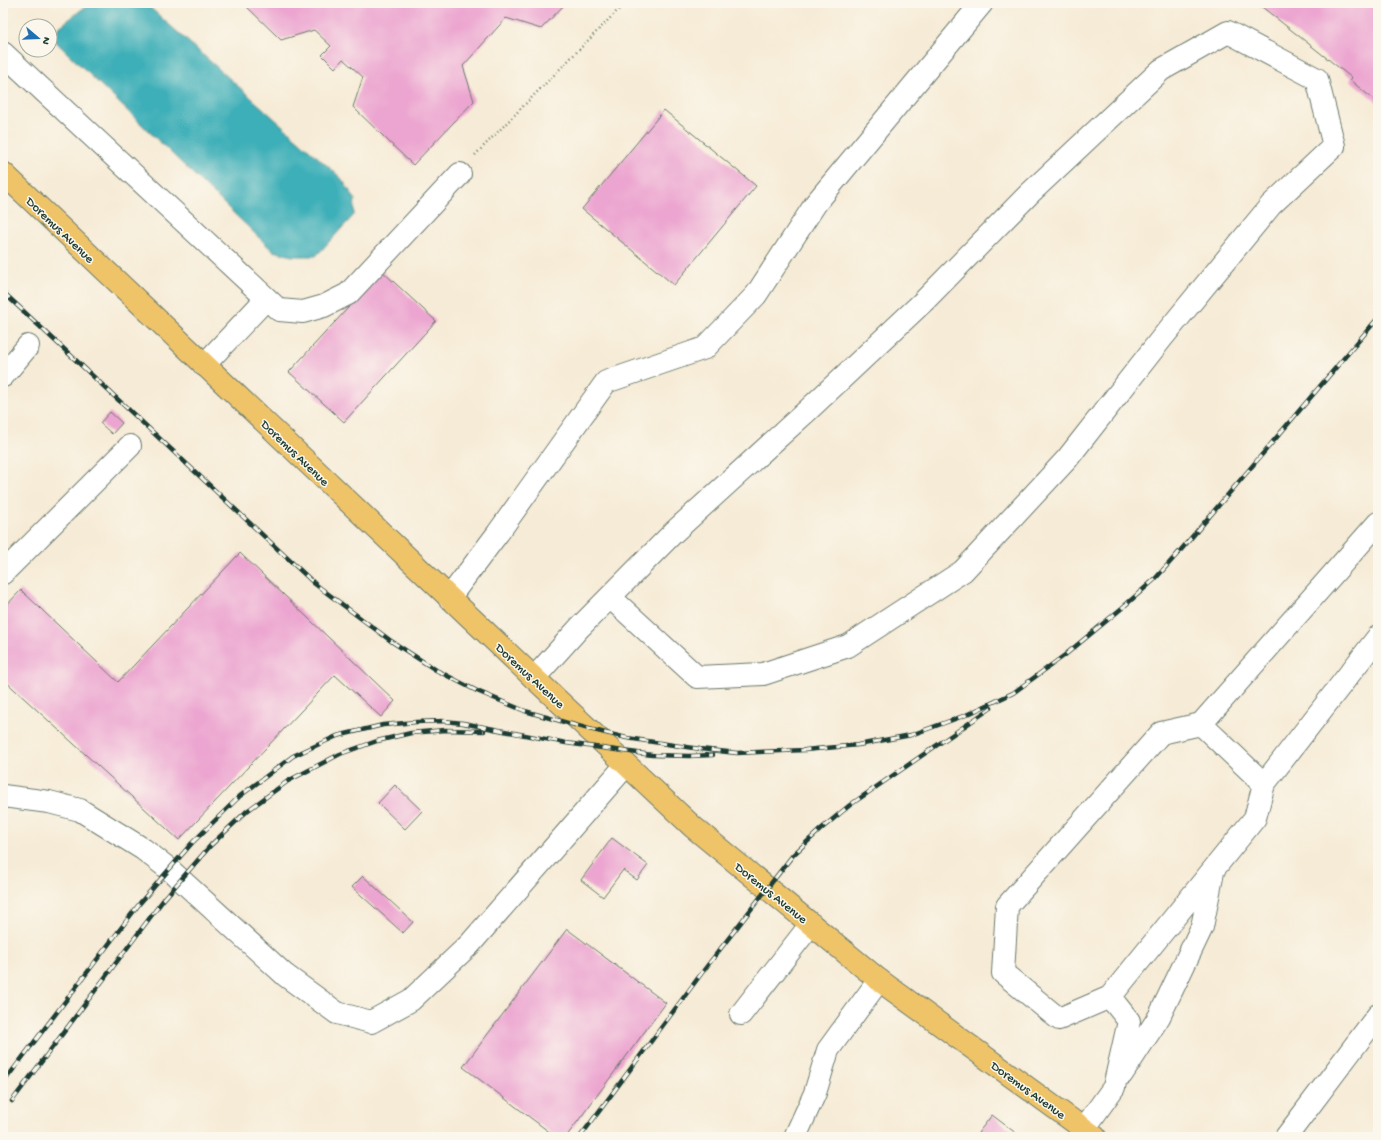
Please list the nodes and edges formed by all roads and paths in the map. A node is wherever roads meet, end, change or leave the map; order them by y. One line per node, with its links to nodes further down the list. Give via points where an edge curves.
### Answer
1 (625, 3): 5 (path, via 465,165)
2 (982, 3): 14 (lane, via 816,203 756,295 705,348 606,382)
3 (3, 53): 6 (lane)
4 (3, 173): 8 (main road, Doremus Avenue)
5 (460, 174): 6 (lane, via 348,294 324,306 303,312 279,310)
6 (266, 299): 8 (lane)
7 (28, 346): 9 (lane)
8 (204, 365): 14 (main road, Doremus Avenue)
9 (3, 376)
10 (130, 446): 12 (lane)
11 (1378, 523): 17 (lane)
12 (3, 573)
13 (610, 597): 13 (lane, via 674,532 924,301 1029,194 1161,70 1228,32 1317,79 1334,146 1272,205 1162,338 1067,459 963,571 848,646 763,674 697,677); 16 (lane)
14 (449, 598): 16 (main road, Doremus Avenue)
15 (1378, 637): 19 (lane)
16 (534, 678): 18 (main road, Doremus Avenue)
17 (1201, 724): 19 (lane); 24 (lane, via 1161,733 1007,906 1003,973 1059,1019)
18 (626, 765): 20 (lane, via 470,944 411,1000 372,1022 331,1009 285,974 169,869 143,849 80,810 49,802); 22 (main road, Doremus Avenue, via 693,827)
19 (1264, 784): 21 (lane, via 1255,818)
20 (3, 796)
21 (1215, 867): 24 (lane); 27 (lane, via 1202,927 1159,1017)
22 (811, 924): 23 (main road, Doremus Avenue); 25 (lane)
23 (879, 980): 28 (main road, Doremus Avenue); 29 (lane, via 828,1050 815,1093)
24 (1110, 996): 27 (lane, via 1129,1021)
25 (740, 1014)
26 (1378, 1015): 30 (lane)
27 (1114, 1087): 28 (lane)
28 (1090, 1133)
29 (795, 1137)
30 (1286, 1137)

